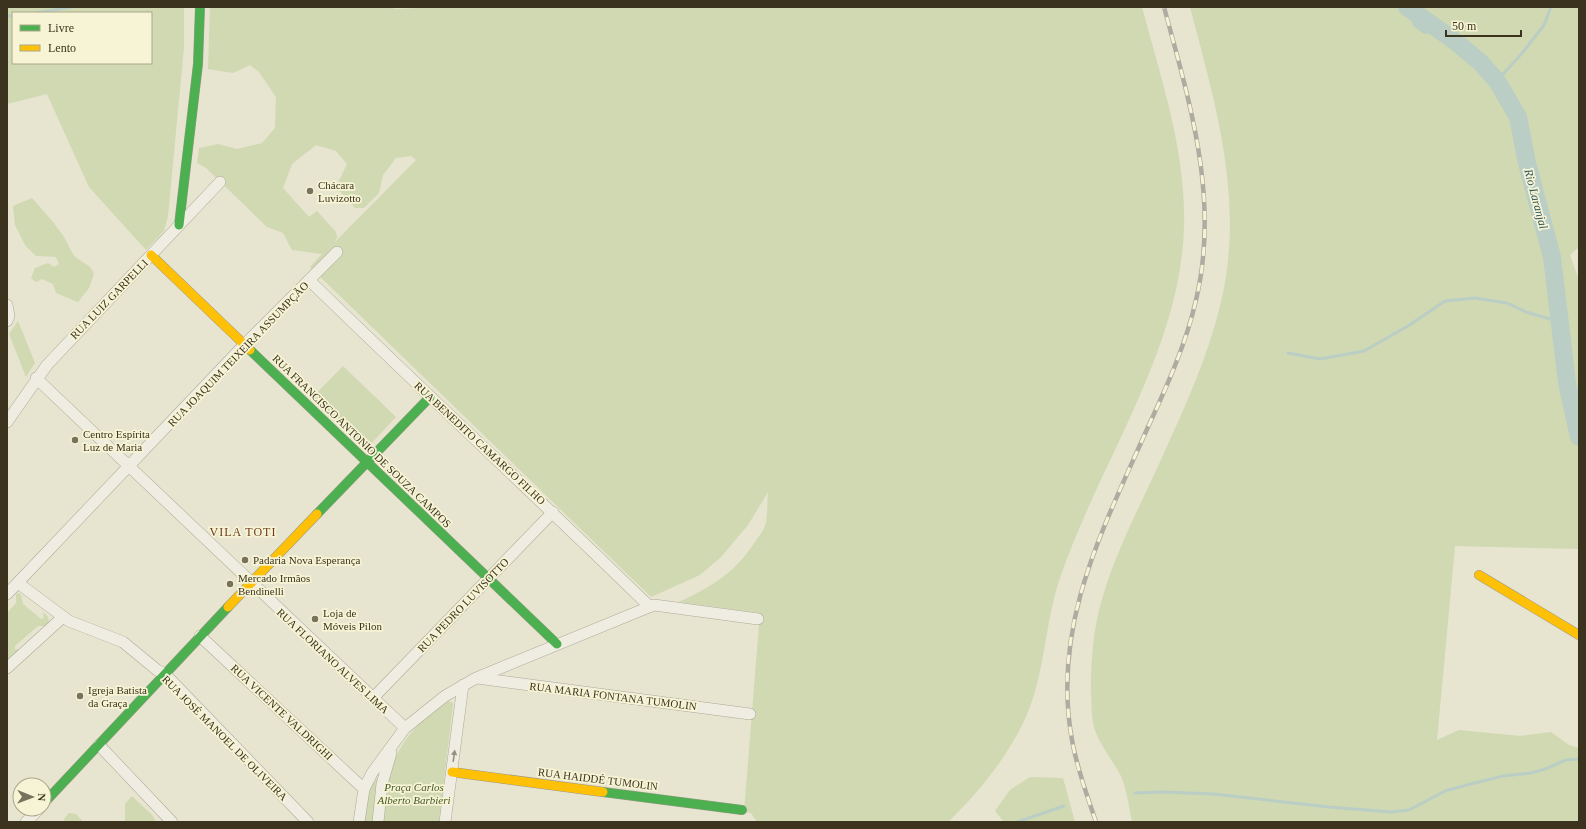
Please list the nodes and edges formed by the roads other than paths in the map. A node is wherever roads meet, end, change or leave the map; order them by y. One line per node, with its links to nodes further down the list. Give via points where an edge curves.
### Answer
1 (200, 7): 3 (street, via 198,64)
2 (220, 182): 3 (street, RUA LUIZ GARPELLI)
3 (179, 225): 5 (street, RUA LUIZ GARPELLI)
4 (337, 252): 6 (street, RUA JOAQUIM TEIXEIRA ASSUMPÇÃO)
5 (151, 255): 7 (street, RUA FRANCISCO ANTONIO DE SOUZA CAMPOS); 8 (street, RUA LUIZ GARPELLI)
6 (309, 280): 7 (street, RUA JOAQUIM TEIXEIRA ASSUMPÇÃO); 9 (street, RUA BENEDITO CAMARGO FILHO)
7 (244, 345): 11 (street, RUA FRANCISCO ANTONIO DE SOUZA CAMPOS); 12 (street, RUA JOAQUIM TEIXEIRA ASSUMPÇÃO)
8 (36, 378): 10 (street, RUA LUIZ GARPELLI); 12 (street, RUA FLORIANO ALVES LIMA)
9 (430, 397): 11 (street); 13 (street, RUA BENEDITO CAMARGO FILHO)
10 (7, 422)
11 (367, 462): 15 (street, RUA FRANCISCO ANTONIO DE SOUZA CAMPOS); 17 (street)
12 (129, 466): 16 (street, RUA JOAQUIM TEIXEIRA ASSUMPÇÃO); 17 (street, RUA FLORIANO ALVES LIMA)
13 (553, 512): 15 (street, RUA PEDRO LUVISOTTO); 19 (street, RUA BENEDITO CAMARGO FILHO)
14 (1479, 576): 22 (street)
15 (489, 579): 24 (street, RUA FRANCISCO ANTONIO DE SOUZA CAMPOS); 29 (street, RUA PEDRO LUVISOTTO)
16 (18, 583): 18 (street, RUA JOAQUIM TEIXEIRA ASSUMPÇÃO); 20 (street, RUA JOSÉ MANOEL DE OLIVEIRA)
17 (251, 583): 23 (street); 29 (street, RUA FLORIANO ALVES LIMA)
18 (7, 594)
19 (652, 606): 21 (street); 24 (street)
20 (63, 617): 25 (street); 26 (street, RUA JOSÉ MANOEL DE OLIVEIRA, via 123,642 156,670)
21 (758, 619)
22 (1579, 635)
23 (200, 636): 26 (street); 35 (street, RUA VICENTE VALDRIGHI)
24 (557, 644): 27 (street)
25 (7, 668)
26 (165, 674): 32 (street); 39 (street, RUA JOSÉ MANOEL DE OLIVEIRA)
27 (476, 678): 28 (street); 30 (street, RUA MARIA FONTANA TUMOLIN)
28 (463, 685): 31 (street); 34 (street, one-way to 28)
29 (372, 698): 31 (street, RUA FLORIANO ALVES LIMA)
30 (750, 714)
31 (405, 728): 33 (street)
32 (99, 745): 36 (street); 38 (street)
33 (393, 745): 35 (street, via 372,773); 41 (street, via 384,774)
34 (452, 772): 37 (street, RUA HAIDDÉ TUMOLIN); 42 (street)
35 (364, 789): 40 (street)
36 (52, 795)
37 (742, 810)
38 (172, 822)
39 (308, 822)
40 (359, 822)
41 (378, 822)
42 (446, 822)

